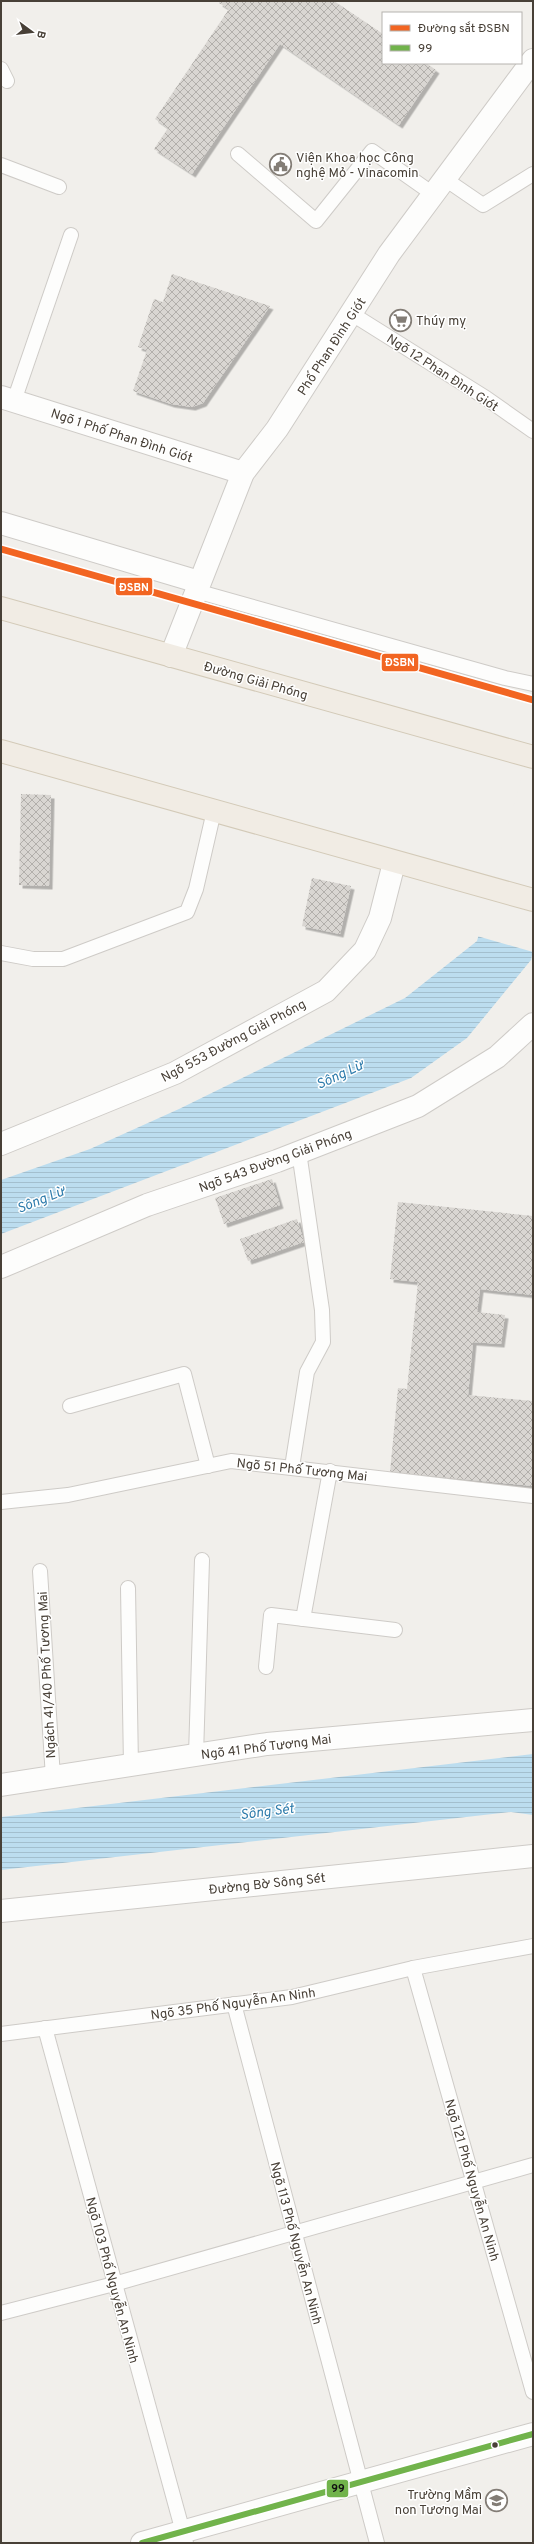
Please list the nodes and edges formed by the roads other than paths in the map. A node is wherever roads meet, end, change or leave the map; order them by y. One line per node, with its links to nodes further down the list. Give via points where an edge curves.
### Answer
1 (533, 60): 6 (street, Phố Phan Đình Giót)
2 (238, 154): 6 (lane, via 316,221 372,151)
3 (1, 164): 5 (lane)
4 (533, 174): 6 (lane, via 483,205)
5 (59, 187)
6 (439, 187): 8 (street, Phố Phan Đình Giót, via 389,254)
7 (72, 235): 9 (lane)
8 (352, 314): 10 (lane, Ngõ 12 Phan Đình Giót, via 486,398); 11 (street, Phố Phan Đình Giót, via 277,429)
9 (8, 399): 11 (street, Ngõ 1 Phố Phan Đình Giót)
10 (533, 431)
11 (243, 473): 13 (street, Phố Phan Đình Giót)
12 (1, 523): 13 (street)
13 (198, 587): 15 (street, Phố Phan Đình Giót); 16 (lane)
14 (1, 608): 15 (main road, Đường Giải Phóng)
15 (171, 656): 18 (main road, Đường Giải Phóng)
16 (532, 684)
17 (1, 751): 19 (main road)
18 (533, 757)
19 (214, 812): 20 (main road); 22 (lane, via 196,889 187,912 62,959 33,959)
20 (394, 863): 21 (main road); 24 (street, Ngõ 553 Đường Giải Phóng, via 380,918 365,950 326,991 175,1073)
21 (533, 900)
22 (1, 953)
23 (533, 1024): 25 (street, Ngõ 543 Đường Giải Phóng, via 497,1057 418,1106)
24 (1, 1144)
25 (300, 1152): 26 (street, Ngõ 543 Đường Giải Phóng, via 147,1205); 29 (lane, via 322,1310 323,1342 307,1372)
26 (1, 1267)
27 (70, 1406): 28 (lane, via 184,1374)
28 (208, 1466): 29 (lane, Ngõ 51 Phố Tương Mai, via 231,1461); 32 (lane, Ngõ 51 Phố Tương Mai, via 68,1495)
29 (292, 1467): 30 (lane, Ngõ 51 Phố Tương Mai)
30 (330, 1471): 31 (lane, Ngõ 51 Phố Tương Mai); 36 (lane)
31 (533, 1496)
32 (1, 1502)
33 (202, 1560): 40 (lane)
34 (40, 1571): 42 (lane, Ngách 41/40 Phố Tương Mai)
35 (128, 1588): 41 (lane)
36 (303, 1619): 37 (lane); 38 (lane, via 271,1615)
37 (396, 1630)
38 (266, 1667)
39 (533, 1720): 40 (street, Ngõ 41 Phố Tương Mai, via 267,1744)
40 (196, 1755): 41 (street, Ngõ 41 Phố Tương Mai)
41 (131, 1766): 42 (street, Ngõ 41 Phố Tương Mai)
42 (52, 1778): 43 (street, Ngõ 41 Phố Tương Mai)
43 (1, 1785)
44 (533, 1856): 45 (street, Đường Bờ Sông Sét)
45 (1, 1911)
46 (533, 1946): 47 (lane, Ngõ 35 Phố Nguyễn An Ninh)
47 (413, 1968): 48 (lane, Ngõ 35 Phố Nguyễn An Ninh, via 292,1997); 52 (lane, Ngõ 121 Phố Nguyễn An Ninh)
48 (234, 2004): 49 (lane, Ngõ 35 Phố Nguyễn An Ninh); 53 (lane, Ngõ 113 Phố Nguyễn An Ninh)
49 (45, 2028): 50 (lane, Ngõ 35 Phố Nguyễn An Ninh); 54 (lane, Ngõ 103 Phố Nguyễn An Ninh)
50 (1, 2034)
51 (533, 2165): 52 (lane)
52 (474, 2182): 53 (lane); 56 (lane, Ngõ 121 Phố Nguyễn An Ninh)
53 (295, 2232): 54 (lane); 58 (lane, Ngõ 113 Phố Nguyễn An Ninh)
54 (114, 2284): 55 (lane); 59 (lane, Ngõ 103 Phố Nguyễn An Ninh)
55 (1, 2313)
56 (533, 2392)
57 (533, 2434): 58 (street)
58 (361, 2483): 59 (street); 61 (lane, Ngõ 113 Phố Nguyễn An Ninh)
59 (185, 2537): 60 (street)
60 (142, 2543)
61 (377, 2543)

